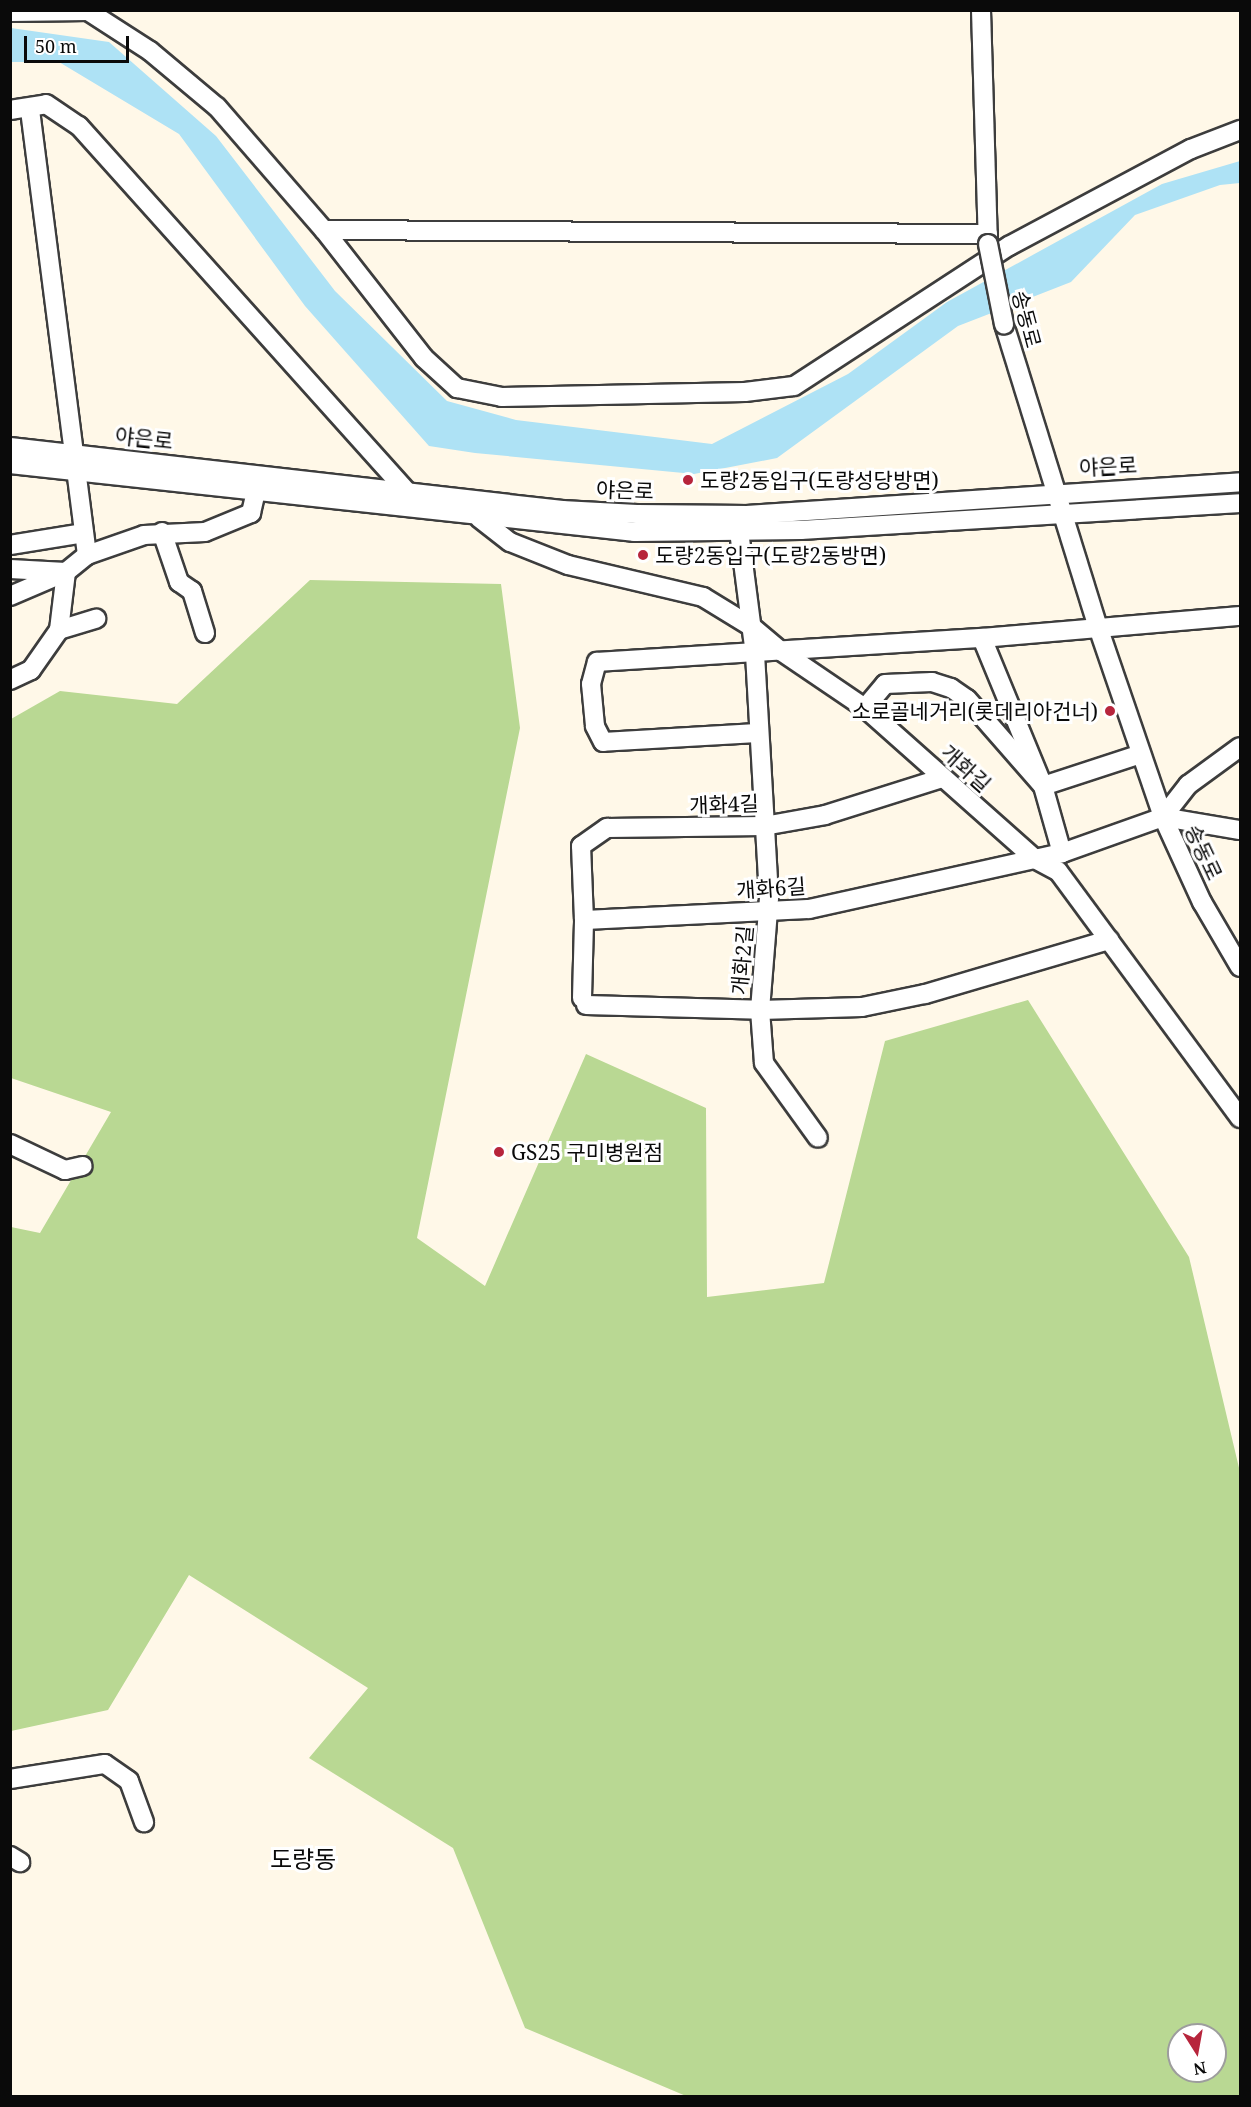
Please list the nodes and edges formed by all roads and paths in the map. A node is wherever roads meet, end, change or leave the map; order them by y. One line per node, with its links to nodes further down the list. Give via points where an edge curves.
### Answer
1 (981, 10): 7 (street, 송동로)
2 (10, 12): 6 (street, via 88,11 150,51 217,107)
3 (10, 110): 4 (street)
4 (30, 110): 9 (street); 12 (street, via 45,104 79,126)
5 (1240, 130): 6 (street, via 1191,149 1009,246 794,386 745,392 502,397 457,388 424,358)
6 (324, 230): 7 (street)
7 (988, 239): 14 (street, 송동로, bridge, via 1004,324)
8 (10, 447): 9 (street, 야은로)
9 (76, 462): 10 (street, 야은로); 12 (street, 야은로); 13 (street, 야은로); 20 (street)
10 (10, 464)
11 (1240, 482): 14 (street, 야은로)
12 (406, 490): 14 (street, 야은로, via 550,509 637,514 748,514)
13 (256, 491): 17 (street, 야은로); 19 (street, via 251,513 205,532)
14 (1055, 492): 16 (street, 송동로)
15 (1240, 503): 16 (street, 야은로)
16 (1062, 514): 18 (street, 야은로); 29 (street, 송동로)
17 (478, 518): 18 (street, 야은로, via 635,532); 28 (street, 개화길, via 510,542 568,565 703,597)
18 (740, 531): 28 (street)
19 (162, 532): 22 (street); 31 (street, via 179,582 192,591)
20 (84, 533): 21 (street); 22 (street)
21 (10, 545)
22 (87, 555): 24 (street)
23 (10, 568): 24 (street)
24 (66, 572): 25 (street); 30 (street)
25 (10, 596)
26 (1240, 616): 29 (street)
27 (96, 619): 30 (street)
28 (752, 627): 33 (street, 개화길); 34 (street, 개화2길)
29 (1098, 627): 32 (street); 39 (street, 송동로)
30 (59, 630): 35 (street, via 31,670)
31 (205, 633)
32 (982, 638): 33 (street); 41 (street)
33 (781, 651): 34 (street); 36 (street, 개화길)
34 (755, 654): 37 (street, 개화2길); 37 (street, via 597,662 591,684 595,726 603,742)
35 (10, 680)
36 (865, 708): 40 (street, 개화길); 41 (street, via 885,684 932,682 951,688 968,699)
37 (757, 733): 43 (street, 개화2길)
38 (1240, 747): 42 (street, via 1188,785)
39 (1141, 754): 41 (street); 42 (street, 송동로)
40 (942, 778): 43 (street, 개화4길, via 825,815); 46 (street, 개화길)
41 (1043, 786): 45 (street)
42 (1163, 818): 44 (street, 송동로); 45 (street, 송동로); 50 (street, 송동로, via 1202,902)
43 (764, 826): 47 (street, 개화2길); 48 (street, 개화4길, via 607,828 581,846)
44 (1240, 830)
45 (1062, 853): 46 (street, 송동로)
46 (1035, 860): 47 (street, 개화6길, via 809,909); 49 (street, 개화길, via 1058,872)
47 (769, 911): 48 (street, 개화6길); 51 (street, 개화2길)
48 (584, 920): 51 (street, via 584,1002)
49 (1109, 940): 51 (street, via 862,1007); 52 (street, 개화길)
50 (1240, 967)
51 (760, 1010): 53 (street, 개화2길, via 764,1063)
52 (1240, 1118)
53 (818, 1138)
54 (10, 1144): 55 (street, via 65,1170)
55 (83, 1166)
56 (10, 1779): 57 (street, via 105,1764 129,1781)
57 (144, 1822)

